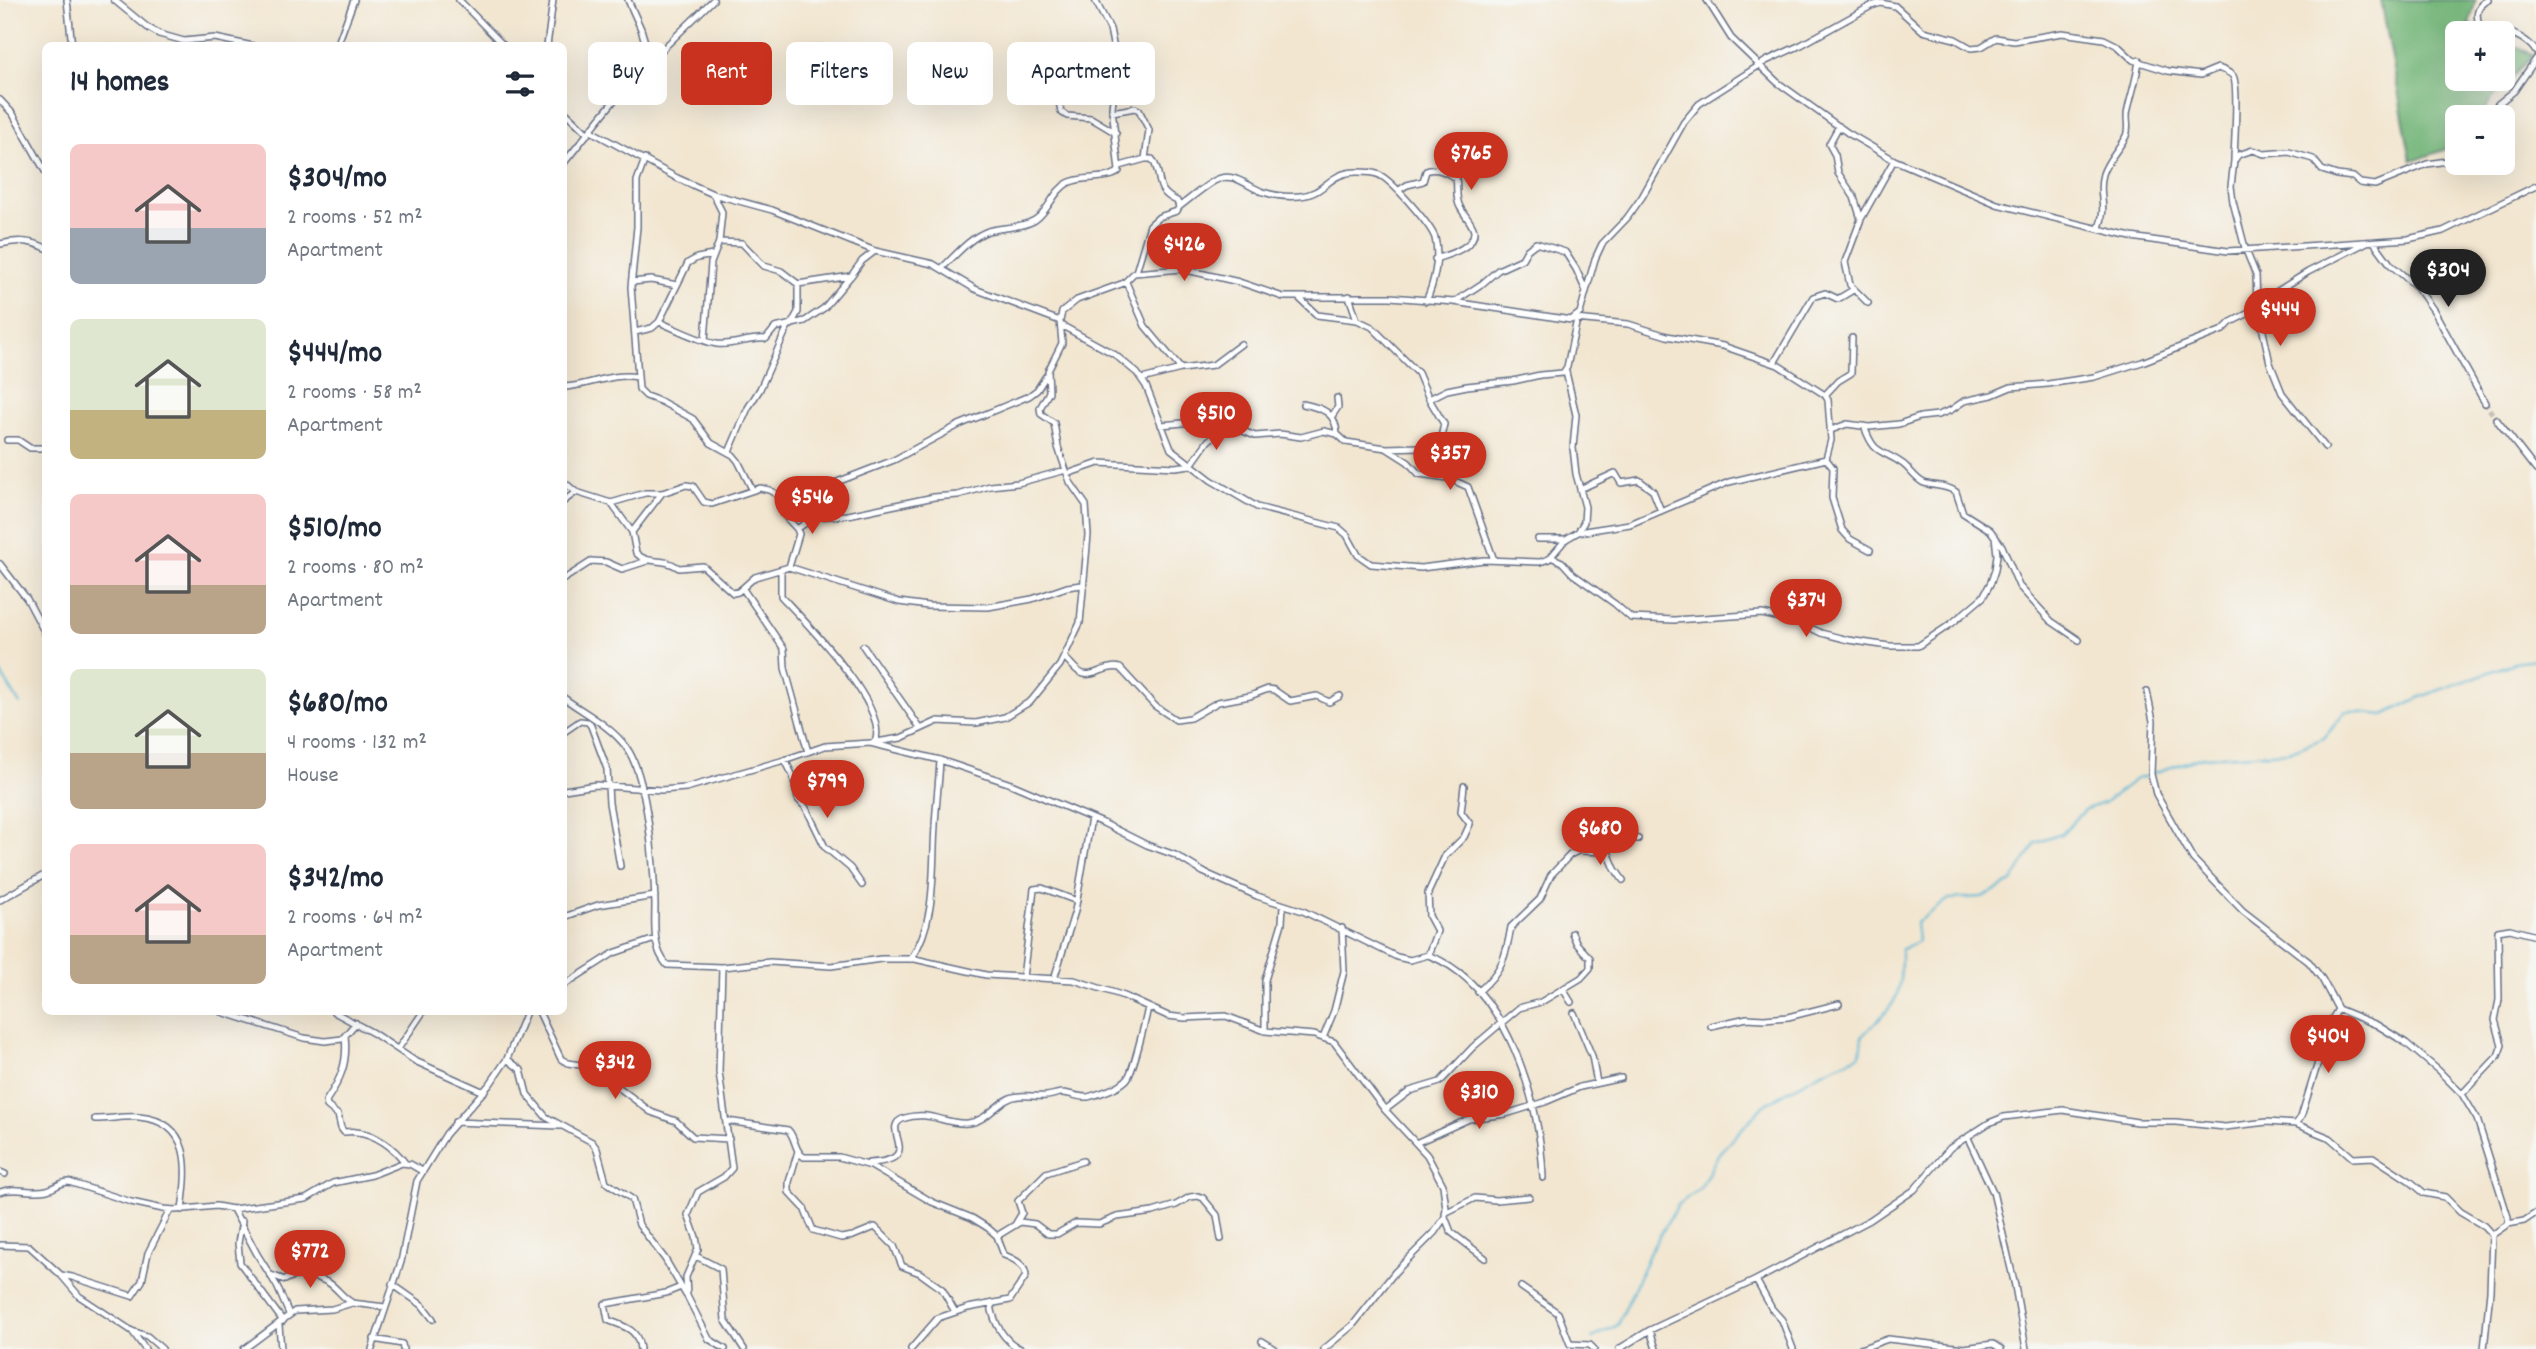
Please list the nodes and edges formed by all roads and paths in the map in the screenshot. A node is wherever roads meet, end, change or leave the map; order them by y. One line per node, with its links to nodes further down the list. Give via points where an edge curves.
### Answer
1 (67, 0): 12 (street)
2 (114, 0): 13 (street, via 159,34 184,41 215,38)
3 (354, 0): 14 (street)
4 (459, 0): 15 (street)
5 (553, 0): 16 (street)
6 (628, 0): 17 (street)
7 (712, 0): 18 (street)
8 (1096, 0): 27 (street, via 1110,29 1117,64)
9 (1707, 0): 22 (street, via 1731,38)
10 (2488, 0): 19 (street, via 2479,5 2479,24 2504,30)
11 (1881, 1): 21 (street, via 1899,8 1923,31 1971,47 1996,38 2014,41 2062,33 2104,39); 22 (street)
12 (72, 42)
13 (234, 42)
14 (338, 42)
15 (500, 42)
16 (548, 42)
17 (644, 42)
18 (667, 43)
19 (2536, 52)
20 (2536, 59): 26 (street, via 2514,91)
21 (2139, 60): 36 (street, via 2181,74 2201,75 2218,68 2232,74); 45 (street, via 2127,130 2103,175 2105,210)
22 (1758, 66): 29 (street); 62 (street, via 1699,104 1684,122 1642,197 1602,244)
23 (0, 100): 38 (street)
24 (612, 105): 30 (street)
25 (1060, 105): 31 (street, via 1067,116 1091,118)
26 (2497, 105)
27 (1112, 112): 31 (street); 34 (street, via 1139,110 1149,130)
28 (567, 114): 30 (street)
29 (1839, 126): 35 (street); 44 (street, via 1829,144)
30 (589, 132): 32 (street); 33 (street)
31 (1116, 132): 39 (street)
32 (567, 157)
33 (645, 159): 42 (street); 57 (street, via 637,181)
34 (1145, 159): 39 (street); 43 (street, via 1154,161 1161,188)
35 (1894, 160): 44 (street); 45 (street, via 1997,204)
36 (2234, 161): 37 (street, via 2253,150 2289,152 2313,159 2322,170 2337,176 2375,185); 50 (street, via 2233,202)
37 (2445, 161)
38 (42, 166)
39 (1120, 166): 54 (street, via 1114,176 1068,183 1034,221 976,237)
40 (2536, 186): 47 (street, via 2440,232)
41 (1399, 190): 43 (street, via 1371,173 1342,173 1321,189 1301,196 1278,196 1239,179 1222,178); 53 (street, via 1433,235); 53 (street, via 1423,181 1429,169 1456,179 1458,202 1473,236 1460,249)
42 (713, 194): 46 (street, via 722,212); 51 (street, via 772,210)
43 (1179, 206): 55 (street, via 1150,225)
44 (1861, 219): 61 (street, via 1845,262)
45 (2099, 228): 50 (street, via 2180,245 2228,251)
46 (719, 242): 52 (street); 59 (street, via 742,243 764,266 781,271)
47 (2371, 242): 50 (street); 68 (street, via 2316,268); 88 (street, via 2417,287)
48 (0, 244): 49 (street, via 25,241)
49 (42, 247)
50 (2245, 248): 68 (street, via 2256,275)
51 (875, 251): 54 (street); 56 (street)
52 (713, 255): 60 (street, via 688,263); 76 (street)
53 (1435, 259): 65 (street)
54 (942, 268): 72 (street, via 975,289)
55 (1136, 272): 58 (street); 64 (street, via 1182,269)
56 (851, 276): 59 (street); 73 (street, via 827,306)
57 (632, 282): 60 (street); 74 (street)
58 (1126, 282): 72 (street, via 1072,303 1062,312); 79 (street, via 1145,326)
59 (798, 284): 73 (street, via 798,312)
60 (677, 285): 71 (street)
61 (1853, 290): 67 (street); 78 (street, via 1838,299 1825,293 1813,297)
62 (1586, 291): 66 (street, via 1566,252 1536,243 1522,259 1498,270); 69 (street)
63 (1349, 296): 64 (street); 65 (street); 70 (street)
64 (1299, 298): 70 (street, via 1317,315)
65 (1426, 301): 66 (street)
66 (1454, 302): 69 (street)
67 (1868, 303)
68 (2258, 304): 94 (street, via 2218,333 2143,362 2094,377 2011,387 1964,401 1938,415 1899,424); 98 (street, via 2279,388)
69 (1576, 319): 78 (street, via 1628,324 1714,343); 80 (street)
70 (1357, 320): 87 (street, via 1370,325 1414,367)
71 (659, 322): 74 (street); 76 (street)
72 (1061, 323): 81 (street, via 1062,343); 83 (street, via 1114,354)
73 (789, 326): 76 (street, via 775,328 766,339 718,344); 101 (street)
74 (635, 332): 82 (street)
75 (1852, 338): 85 (street, via 1851,373)
76 (705, 340)
77 (1241, 344): 79 (street, via 1213,365)
78 (1774, 363): 85 (street)
79 (1181, 369): 83 (street)
80 (1566, 370): 87 (street, via 1455,388); 108 (street, via 1576,415 1573,448)
81 (1046, 376): 105 (street, via 1049,392 1039,412 1054,424); 112 (street, via 1029,396)
82 (638, 377): 84 (street, via 615,376); 101 (street, via 641,392 693,419 711,443)
83 (1142, 379): 93 (street)
84 (567, 387)
85 (1825, 395): 95 (street)
86 (1337, 398): 90 (street)
87 (1429, 398): 99 (street, via 1444,424 1441,437 1420,447)
88 (2485, 403)
89 (1304, 404): 90 (street)
90 (1332, 416): 96 (street)
91 (2496, 418): 104 (street)
92 (1228, 424): 93 (street, via 1210,420); 96 (street, via 1255,436); 103 (street)
93 (1161, 425): 103 (street, via 1171,449)
94 (1864, 426): 95 (street, via 1847,424); 120 (street, via 1877,450 1903,464 1921,481 1954,490 1963,513)
95 (1830, 430): 102 (street)
96 (1337, 434): 99 (street, via 1346,442)
97 (6, 440): 100 (street)
98 (2325, 447)
99 (1387, 448): 126 (street, via 1419,474 1448,478 1468,487)
100 (42, 449)
101 (729, 452): 107 (street)
102 (1826, 459): 115 (street, via 1729,482); 123 (street, via 1833,468 1832,498 1842,530)
103 (1191, 465): 105 (street, via 1099,463); 126 (street, via 1257,507 1339,528 1371,564 1430,568)
104 (2536, 470)
105 (1066, 472): 116 (street, via 848,515); 131 (street, via 1087,508)
106 (567, 484): 109 (street)
107 (752, 489): 110 (street, via 716,504 704,502 690,485); 113 (street, via 765,489)
108 (1580, 489): 115 (street, via 1615,473 1621,483 1639,480 1653,491); 119 (street, via 1586,507)
109 (576, 492): 111 (street); 114 (street)
110 (662, 493): 114 (street); 118 (street)
111 (567, 499)
112 (808, 499): 113 (street); 116 (street)
113 (787, 501): 117 (street, via 784,515)
114 (611, 503): 118 (street)
115 (1661, 511): 119 (street, via 1625,526)
116 (814, 517): 117 (street)
117 (797, 529): 128 (street, via 799,539)
118 (632, 532): 125 (street, via 636,554)
119 (1578, 532): 122 (street)
120 (1995, 536): 124 (street, via 1997,562 1983,597 1927,642 1914,647 1848,640 1762,614 1631,618); 134 (street, via 2019,586 2051,621)
121 (1538, 539): 122 (street)
122 (1566, 539): 124 (street)
123 (1870, 550)
124 (1551, 557): 126 (street, via 1540,562)
125 (650, 560): 130 (street, via 622,569 592,561); 132 (street, via 679,568 703,566 733,593)
126 (1494, 560)
127 (0, 564): 133 (street)
128 (789, 567): 129 (street); 131 (street, via 893,600 928,606 988,607)
129 (781, 570): 132 (street, via 755,578); 142 (street, via 781,596 864,695 878,729)
130 (567, 577)
131 (1083, 585): 136 (street, via 1079,628)
132 (743, 589): 143 (street, via 784,649 785,669)
133 (42, 627)
134 (2079, 640)
135 (863, 646): 140 (street)
136 (1065, 657): 138 (street, via 1083,674 1108,666 1120,668 1155,706 1176,720 1190,718 1217,702 1270,689 1290,701 1317,696 1328,702); 140 (street, via 1031,701 1005,717 983,722 938,720)
137 (2147, 692): 177 (street, via 2156,794 2193,859 2243,911 2309,962)
138 (1340, 696)
139 (567, 702): 148 (street, via 625,745)
140 (920, 728): 142 (street)
141 (567, 730): 147 (street, via 580,721 590,723 606,764)
142 (872, 743): 143 (street, via 835,744); 145 (street)
143 (808, 752): 144 (street)
144 (785, 760): 148 (street, via 694,786); 156 (street, via 798,799 825,847)
145 (940, 760): 150 (street); 167 (street, via 933,887 922,940)
146 (1464, 786): 166 (street, via 1461,812 1470,824 1446,855 1428,893 1429,916 1437,931)
147 (608, 787): 148 (street); 149 (street); 153 (street)
148 (642, 789): 157 (street)
149 (567, 790)
150 (1091, 818): 159 (street); 160 (street)
151 (1638, 839): 152 (street, via 1612,833)
152 (1577, 851): 155 (street, via 1608,852); 173 (street, via 1558,865 1540,899 1514,922 1500,968)
153 (621, 866)
154 (42, 876): 158 (street)
155 (1623, 880)
156 (862, 885)
157 (654, 896): 161 (street, via 598,905); 165 (street)
158 (0, 900)
159 (1077, 901): 169 (street, via 1034,889); 170 (street)
160 (1283, 905): 162 (street); 187 (street, via 1265,980)
161 (567, 916)
162 (1342, 928): 166 (street, via 1408,960); 189 (street, via 1344,971)
163 (1572, 933): 172 (street, via 1590,965 1581,978)
164 (2536, 936): 195 (street, via 2510,929 2498,931 2495,1020 2502,1045 2498,1056)
165 (655, 939): 168 (street, via 667,965); 171 (street, via 614,953)
166 (1428, 955): 173 (street)
167 (912, 959): 168 (street, via 831,966 770,962); 169 (street, via 986,975)
168 (722, 967): 199 (street, via 719,1072)
169 (1023, 977): 170 (street)
170 (1054, 979): 176 (street, via 1074,980)
171 (567, 983)
172 (1563, 989): 174 (street); 184 (street, via 1522,1005)
173 (1478, 992): 184 (street)
174 (1571, 1002)
175 (1839, 1004): 186 (street, via 1788,1017 1746,1018)
176 (1148, 1007): 187 (street, via 1175,1017 1230,1016); 209 (street, via 1130,1075 1116,1086 1086,1097 1062,1093 1018,1096 971,1123 923,1114 902,1118 895,1128 901,1148 898,1155)
177 (2338, 1009): 195 (street, via 2406,1043); 201 (street)
178 (1574, 1013): 193 (street, via 1592,1056)
179 (232, 1015): 188 (street, via 315,1040)
180 (340, 1015): 185 (street)
181 (421, 1015): 190 (street)
182 (524, 1015): 191 (street)
183 (540, 1015): 204 (street, via 565,1062 592,1067 651,1112 676,1121 692,1138)
184 (1500, 1022): 196 (street); 197 (street, via 1440,1082 1410,1091)
185 (356, 1023): 188 (street); 190 (street)
186 (1711, 1026)
187 (1265, 1031): 189 (street)
188 (345, 1036): 208 (street, via 344,1070 327,1106 338,1115 344,1132 355,1131 385,1143)
189 (1323, 1038): 197 (street, via 1338,1046)
190 (398, 1049): 194 (street)
191 (508, 1059): 194 (street); 202 (street, via 521,1070 529,1098)
192 (1620, 1078): 193 (street)
193 (1597, 1083): 196 (street)
194 (484, 1092): 200 (street)
195 (2462, 1094): 221 (street, via 2477,1119)
196 (1535, 1106): 205 (street, via 1469,1119); 211 (street)
197 (1385, 1110): 205 (street)
198 (95, 1119): 216 (street, via 146,1118 174,1134 187,1172)
199 (727, 1121): 204 (street); 206 (street, via 788,1130)
200 (455, 1122): 202 (street); 210 (street)
201 (2296, 1124): 203 (street, via 2137,1122 2050,1110 1997,1119); 223 (street, via 2330,1138 2353,1158 2373,1157 2427,1194 2445,1197)
202 (561, 1126): 232 (street, via 592,1142 606,1182 632,1199 639,1225)
203 (1968, 1138): 230 (street, via 1950,1148 1920,1184 1894,1205); 265 (street, via 1993,1192)
204 (729, 1139): 226 (street, via 730,1171 698,1192 688,1209 698,1241)
205 (1418, 1142): 218 (street, via 1441,1177)
206 (798, 1151): 209 (street, via 808,1157 839,1157); 238 (street, via 789,1192 804,1208 813,1230 841,1238 878,1229 894,1246 902,1266 942,1289)
207 (1083, 1161): 220 (street, via 1041,1177 1019,1199 1022,1213)
208 (404, 1163): 210 (street); 214 (street, via 333,1183 306,1199)
209 (866, 1164): 222 (street)
210 (422, 1171): 231 (street)
211 (1543, 1178)
212 (0, 1192): 215 (street, via 48,1190 69,1182)
213 (1529, 1196): 218 (street, via 1475,1198)
214 (233, 1209): 216 (street); 219 (street)
215 (170, 1210): 216 (street); 228 (street, via 132,1296)
216 (182, 1210)
217 (2536, 1213): 221 (street)
218 (1445, 1215): 227 (street, via 1451,1232); 258 (street, via 1353,1325)
219 (242, 1221): 229 (street); 241 (street, via 237,1243 240,1263)
220 (1016, 1223): 222 (street); 224 (street, via 1032,1223 1048,1234 1057,1234 1076,1223 1101,1224 1198,1196 1217,1215)
221 (2508, 1224): 223 (street)
222 (997, 1236): 236 (street, via 1002,1252 1022,1266 1026,1276 1010,1300)
223 (2492, 1236): 266 (street)
224 (1221, 1239)
225 (0, 1245): 228 (street, via 29,1246)
226 (696, 1256): 234 (street, via 686,1277); 254 (street, via 721,1269 725,1320)
227 (1485, 1258)
228 (61, 1275): 242 (street, via 83,1299)
229 (271, 1275): 235 (street, via 285,1280 312,1277 331,1284); 239 (street)
230 (1756, 1280): 243 (street); 262 (street, via 1782,1320)
231 (392, 1284): 237 (street); 240 (street, via 422,1305)
232 (681, 1287): 234 (street); 252 (street, via 605,1304 608,1320 630,1328)
233 (1521, 1287): 259 (street, via 1558,1312 1570,1344)
234 (687, 1296): 253 (street, via 709,1339)
235 (352, 1303): 237 (street); 239 (street)
236 (991, 1304): 238 (street); 256 (street, via 999,1330 1011,1345)
237 (385, 1307): 244 (street)
238 (955, 1312): 255 (street, via 934,1321)
239 (289, 1314): 241 (street)
240 (433, 1319)
241 (281, 1323): 248 (street); 249 (street)
242 (132, 1331): 246 (street); 247 (street)
243 (1650, 1331): 260 (street); 261 (street)
244 (374, 1339): 250 (street); 251 (street, via 398,1342)
245 (1262, 1341): 257 (street)
246 (145, 1349)
247 (162, 1349)
248 (244, 1349)
249 (281, 1349)
250 (372, 1349)
251 (403, 1349)
252 (640, 1349)
253 (725, 1349)
254 (744, 1349)
255 (911, 1349)
256 (1021, 1349)
257 (1275, 1349)
258 (1324, 1349)
259 (1594, 1349)
260 (1619, 1349)
261 (1656, 1349)
262 (1793, 1349)
263 (1860, 1349): 264 (street, via 1888,1339 1964,1348 1993,1344)
264 (2001, 1349)
265 (2026, 1349)
266 (2484, 1349)

